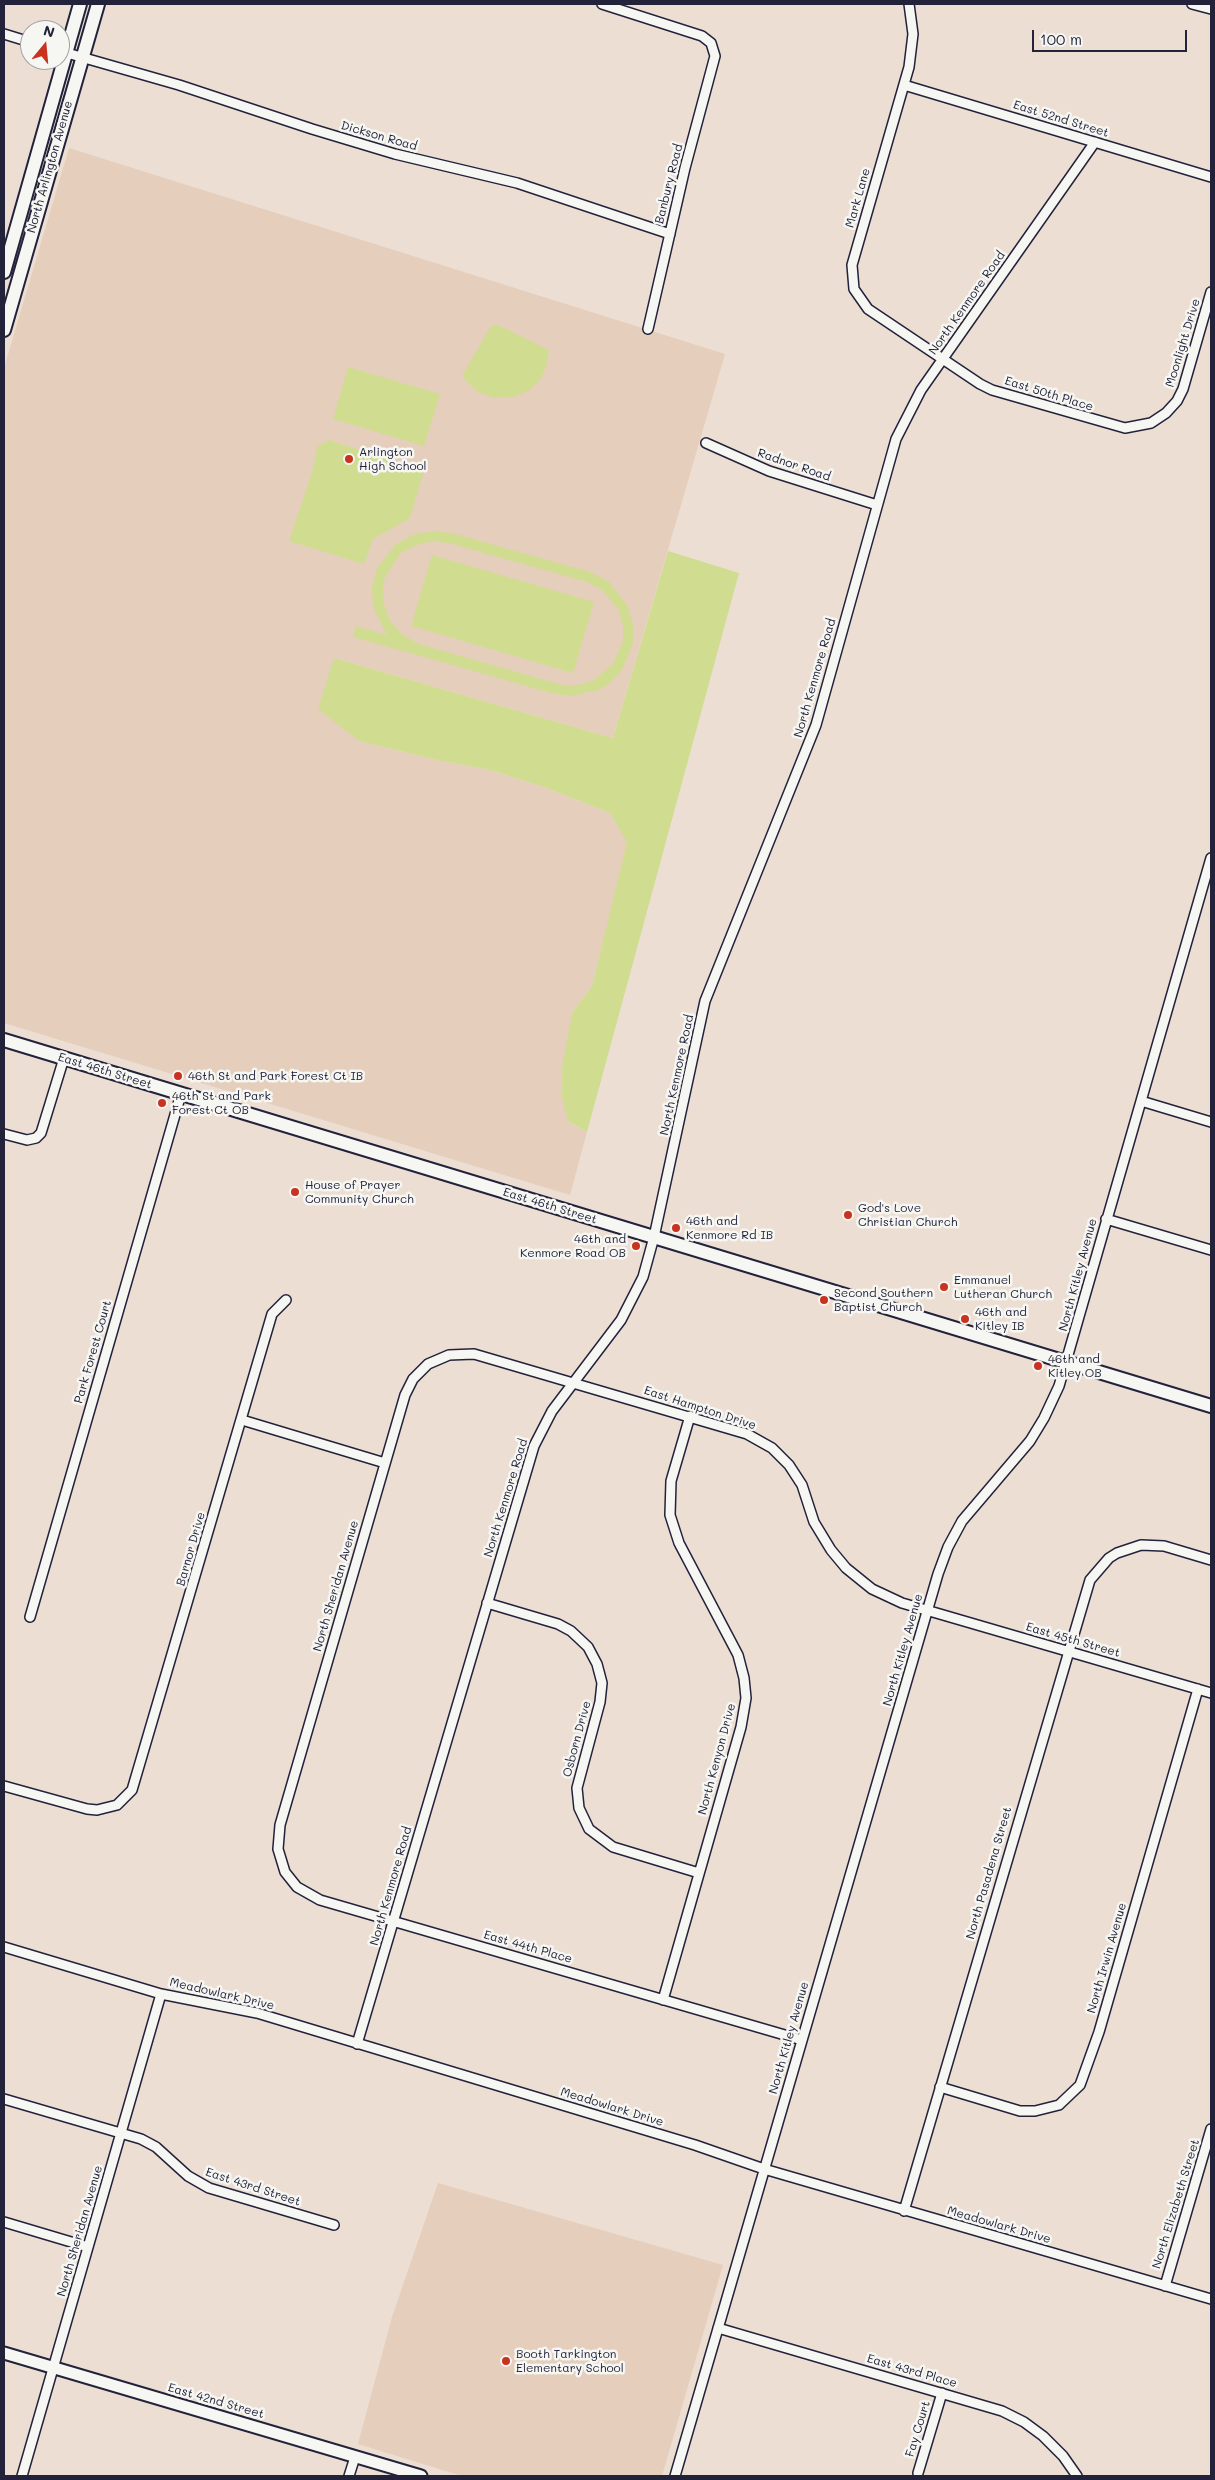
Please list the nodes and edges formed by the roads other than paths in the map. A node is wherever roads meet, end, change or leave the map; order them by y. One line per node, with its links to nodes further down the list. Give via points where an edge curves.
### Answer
1 (80, 4): 7 (main road, North Arlington Avenue)
2 (98, 4): 11 (main road, North Arlington Avenue)
3 (602, 4): 16 (street, Banbury Road, via 700,35 713,46 715,62)
4 (909, 4): 13 (street, Mark Lane, via 913,39)
5 (1192, 4): 6 (street)
6 (1211, 10)
7 (70, 31)
8 (4, 34): 9 (street)
9 (20, 39)
10 (70, 54): 11 (street, Dickson Road)
11 (82, 58): 16 (street, Dickson Road, via 179,85 395,154 517,183); 18 (main road, North Arlington Avenue)
12 (57, 70): 17 (main road, North Arlington Avenue)
13 (904, 85): 14 (street, East 52nd Street); 23 (street, Mark Lane, via 853,260 852,280 859,298 868,309)
14 (1095, 142): 15 (street, East 52nd Street); 23 (street, North Kenmore Road)
15 (1211, 177)
16 (670, 234): 21 (street, Banbury Road)
17 (6, 253): 18 (street); 19 (main road, North Arlington Avenue)
18 (24, 259): 22 (main road, North Arlington Avenue)
19 (4, 272)
20 (1211, 292): 24 (street, Moonlight Drive, via 1181,393 1172,407)
21 (648, 329)
22 (4, 330)
23 (942, 360): 24 (street, East 50th Place, via 992,390 1116,426 1138,427); 26 (street, North Kenmore Road, via 902,425)
24 (1155, 420)
25 (706, 443): 26 (street, Radnor Road, via 770,471)
26 (877, 505): 35 (street, North Kenmore Road, via 816,725 705,1001)
27 (1211, 858): 31 (street, North Kitley Avenue)
28 (4, 1040): 29 (main road, East 46th Street)
29 (64, 1058): 30 (main road, East 46th Street); 33 (street, via 42,1133 27,1140)
30 (181, 1094): 35 (main road, East 46th Street); 48 (street, Park Forest Court)
31 (1140, 1101): 32 (street); 34 (street, North Kitley Avenue)
32 (1211, 1122)
33 (4, 1134)
34 (1106, 1220): 36 (street); 39 (street, North Kitley Avenue)
35 (654, 1237): 39 (main road, East 46th Street); 40 (street, North Kenmore Road, via 641,1282 626,1312)
36 (1211, 1250)
37 (286, 1300): 43 (street, Barnor Drive, via 272,1314)
38 (449, 1354): 40 (street, East Hampton Drive, via 474,1354); 44 (street, North Sheridan Avenue, via 428,1364 413,1379 405,1395)
39 (1067, 1362): 41 (main road, East 46th Street); 47 (street, North Kitley Avenue, via 1059,1386 1032,1438 974,1505 957,1530 942,1560)
40 (574, 1383): 42 (street, East Hampton Drive); 46 (street, North Kenmore Road, via 549,1415 534,1446)
41 (1211, 1406)
42 (690, 1416): 47 (street, East Hampton Drive, via 747,1434 776,1451 802,1485 818,1530 840,1561 872,1588 902,1603); 54 (street, North Kenyon Drive, via 670,1486 672,1524 738,1655 746,1698 741,1727)
43 (242, 1420): 44 (street); 52 (street, Barnor Drive, via 135,1784 129,1794 117,1805 101,1810)
44 (385, 1463): 53 (street, North Sheridan Avenue, via 280,1825)
45 (1211, 1560): 49 (street, North Pasadena Street, via 1155,1545 1136,1546 1117,1553 1102,1564 1090,1580)
46 (487, 1603): 54 (street, Osborn Drive, via 570,1630 588,1647 598,1664 602,1683 600,1702 577,1793 580,1812 590,1830 613,1847); 55 (street, North Kenmore Road)
47 (927, 1610): 49 (street, East 45th Street); 59 (street, North Kitley Avenue)
48 (30, 1617)
49 (1068, 1652): 50 (street, East 45th Street); 61 (street, North Pasadena Street)
50 (1198, 1689): 51 (street, East 45th Street); 61 (street, North Irwin Avenue, via 1080,2085 1059,2105 1036,2111 1020,2110)
51 (1211, 1693)
52 (4, 1786)
53 (278, 1844): 55 (street, East 44th Place, via 285,1872 304,1892 320,1900)
54 (699, 1873): 58 (street, North Kenyon Drive)
55 (394, 1921): 58 (street, East 44th Place); 60 (street, North Kenmore Road)
56 (4, 1948): 57 (street, Meadowlark Drive)
57 (161, 1994): 60 (street, Meadowlark Drive, via 257,2013); 64 (street, North Sheridan Avenue)
58 (663, 2000): 59 (street, East 44th Place)
59 (802, 2040): 65 (street, North Kitley Avenue)
60 (358, 2044): 65 (street, Meadowlark Drive, via 695,2145)
61 (940, 2086): 66 (street, North Pasadena Street)
62 (4, 2099): 64 (street, East 43rd Street)
63 (1211, 2129): 70 (street, North Elizabeth Street)
64 (121, 2133): 68 (street, East 43rd Street, via 156,2147 184,2174 209,2188); 69 (street, North Sheridan Avenue)
65 (764, 2169): 66 (street, Meadowlark Drive); 72 (street, North Kitley Avenue)
66 (904, 2210): 70 (street, Meadowlark Drive)
67 (4, 2222): 69 (street)
68 (334, 2225)
69 (88, 2247): 74 (street, North Sheridan Avenue)
70 (1164, 2286): 71 (street, Meadowlark Drive)
71 (1211, 2299)
72 (718, 2328): 75 (street, East 43rd Place); 81 (street, North Kitley Avenue)
73 (4, 2354): 74 (street, East 42nd Street)
74 (54, 2368): 76 (street, East 42nd Street); 78 (street, North Sheridan Avenue)
75 (942, 2393): 77 (street, Fay Court); 82 (street, East 43rd Place, via 994,2408 1024,2422 1050,2442)
76 (355, 2456): 79 (street); 80 (street, East 42nd Street)
77 (918, 2473)
78 (22, 2476)
79 (349, 2476)
80 (420, 2476)
81 (675, 2476)
82 (1077, 2476)

